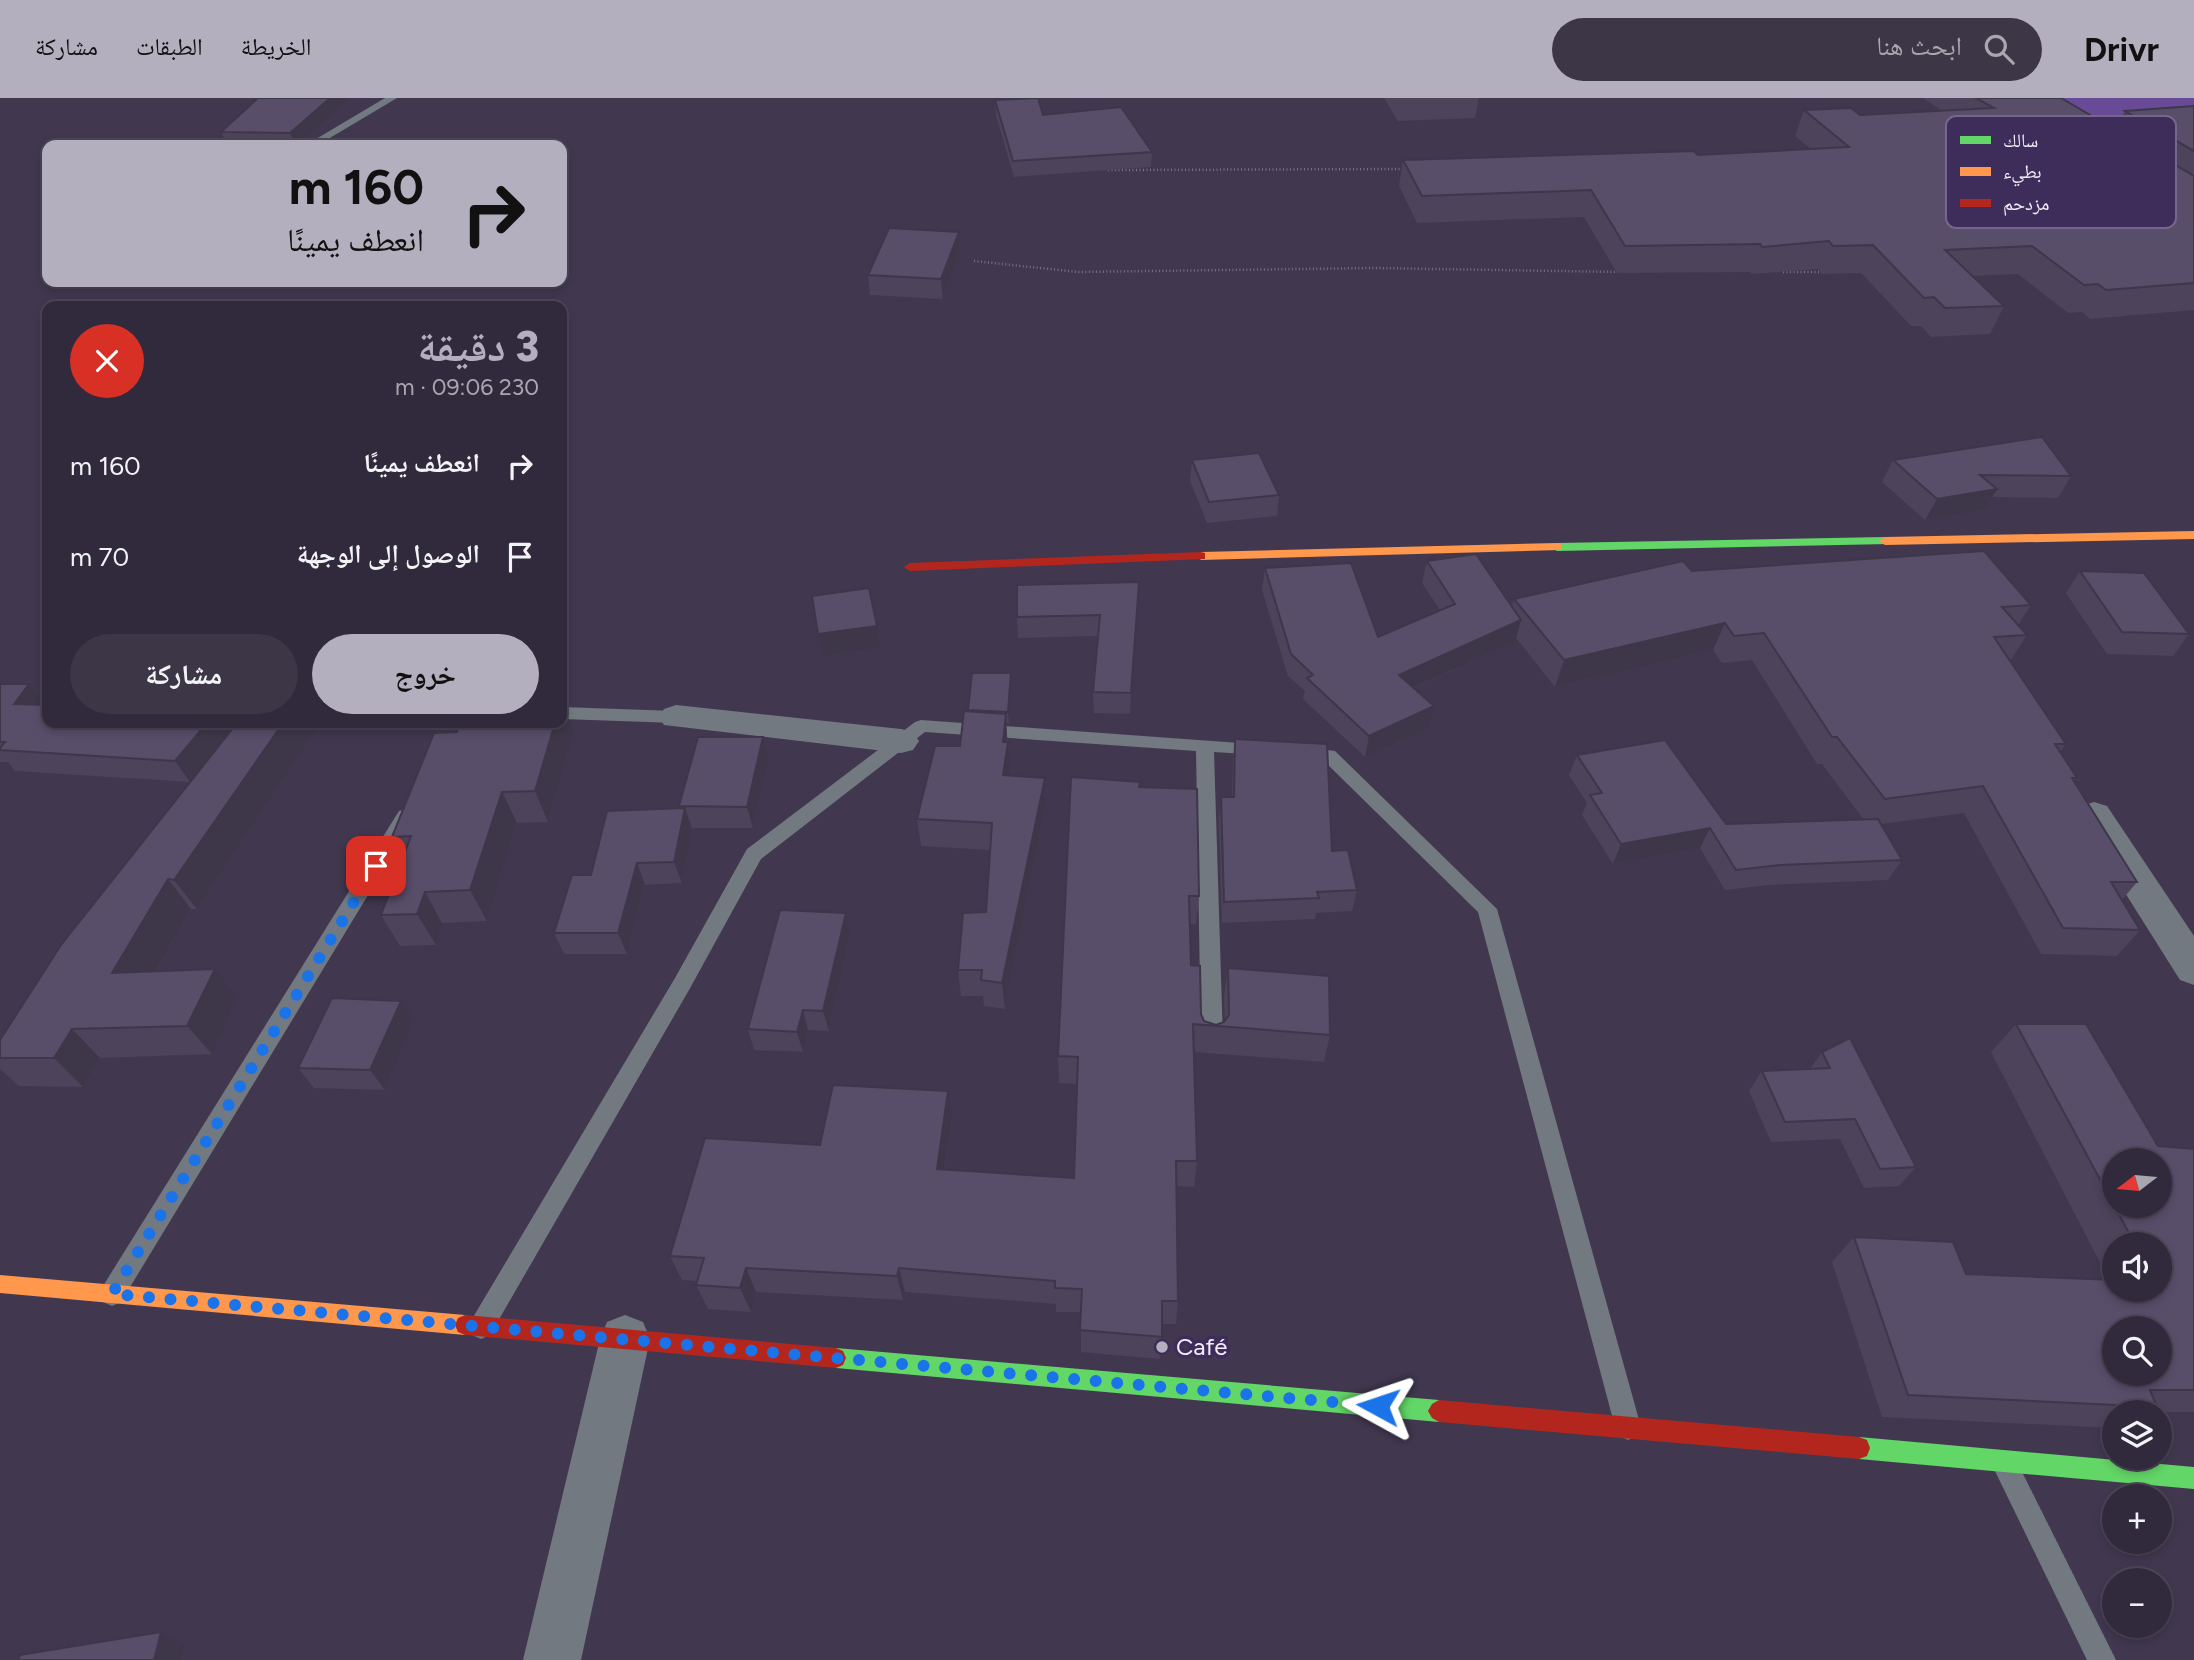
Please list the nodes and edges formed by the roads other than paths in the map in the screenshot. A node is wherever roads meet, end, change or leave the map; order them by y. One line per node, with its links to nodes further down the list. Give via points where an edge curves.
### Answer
1 (393, 98): 2 (lane)
2 (320, 140)
3 (2194, 535): 4 (street, via 1368,550)
4 (910, 567)
5 (567, 713): 6 (lane)
6 (676, 717): 7 (street)
7 (901, 741): 8 (lane, via 920,726); 15 (lane, via 754,855)
8 (1205, 745): 12 (lane); 17 (lane, via 1329,755 1487,909)
9 (2078, 792): 11 (street)
10 (419, 794): 14 (lane)
11 (2194, 968)
12 (1212, 1041)
13 (0, 1284): 14 (street)
14 (112, 1294): 15 (street)
15 (481, 1326): 16 (street)
16 (625, 1339): 17 (street); 20 (street)
17 (1629, 1428): 18 (street)
18 (2003, 1461): 19 (street); 21 (lane)
19 (2194, 1478)
20 (552, 1660)
21 (2102, 1660)

